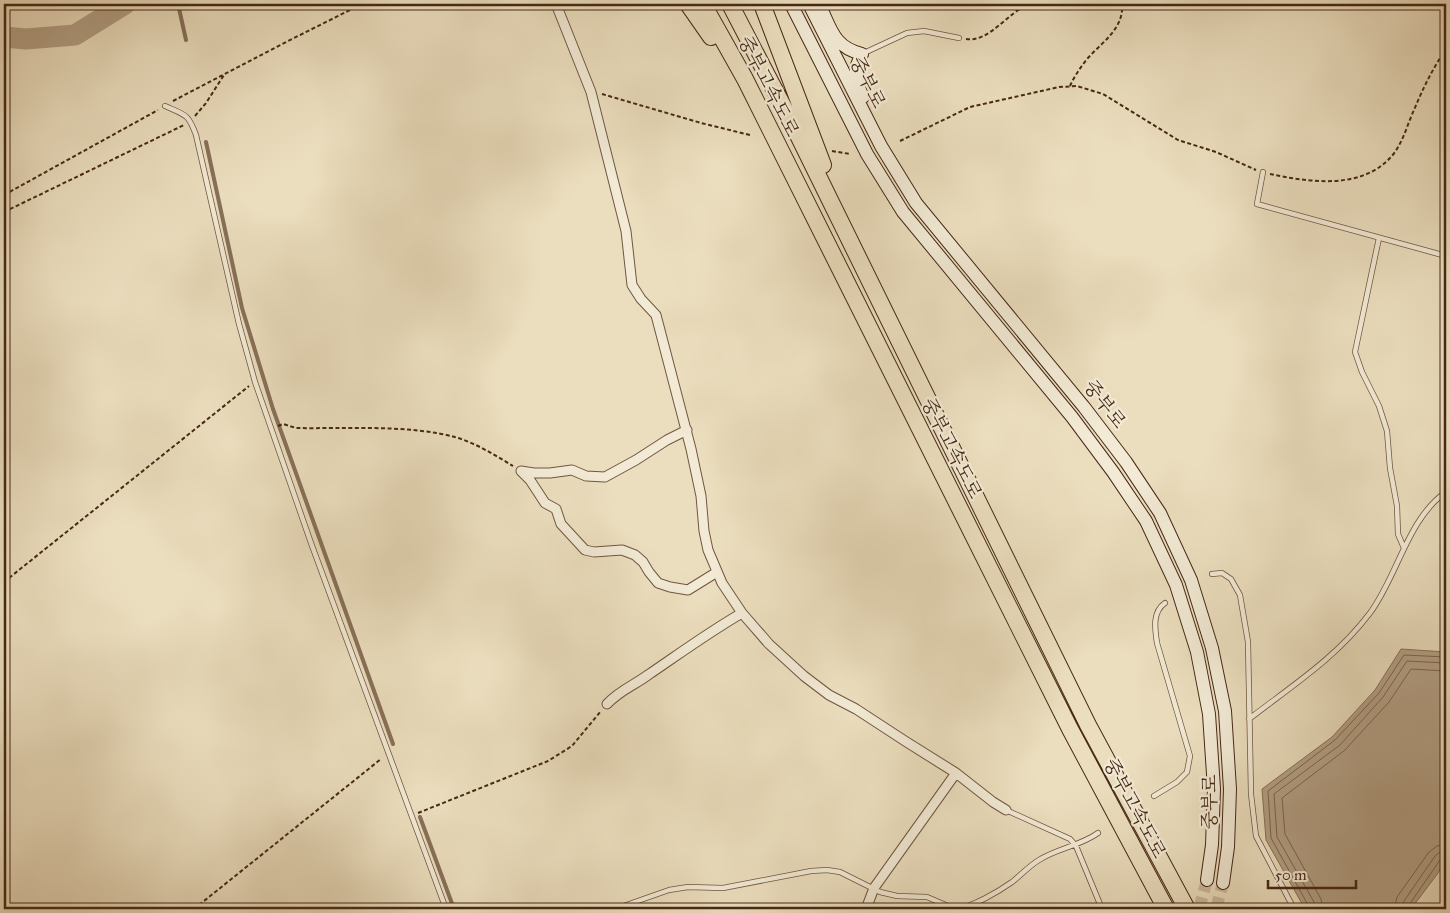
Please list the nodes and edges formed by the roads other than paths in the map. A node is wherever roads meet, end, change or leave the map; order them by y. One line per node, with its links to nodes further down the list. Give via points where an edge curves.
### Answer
1 (556, 4): 18 (street, via 591,92 626,231 632,285 656,315)
2 (688, 4): 11 (highway)
3 (703, 4): 11 (highway, 중부고속도로)
4 (730, 4): 17 (highway, 중부고속도로)
5 (762, 4): 17 (highway)
6 (791, 4): 32 (main road, 중부로, via 867,154 903,212 1072,417 1146,521 1176,585 1196,652 1209,714 1214,789)
7 (809, 4): 13 (main road, 중부로)
8 (819, 4): 10 (main road, via 841,46)
9 (959, 38): 10 (lane, via 924,31 907,33)
10 (862, 54): 13 (main road, via 854,73)
11 (754, 99): 41 (highway, 중부고속도로, via 1070,728)
12 (165, 106): 36 (lane, via 188,116 196,135 255,382)
13 (881, 146): 33 (main road, 중부로, via 916,202 1126,462 1160,513 1191,580 1212,648 1225,711 1230,789 1228,847)
14 (1263, 172): 15 (lane, via 1257,204)
15 (1379, 238): 16 (lane); 20 (lane, via 1356,352 1388,431 1398,534)
16 (1446, 256)
17 (860, 261): 42 (highway, 중부고속도로, via 1088,725)
18 (686, 430): 21 (street, via 701,496 708,550); 21 (street, via 605,476 586,476 572,470 550,474 521,471 545,503 556,509 561,524 585,550 622,550 634,555 658,583 676,588 688,590)
19 (1446, 492): 20 (lane, via 1427,510)
20 (1404, 548): 26 (lane, via 1380,597 1354,632 1318,668)
21 (717, 572): 24 (street)
22 (1212, 574): 26 (lane, via 1222,574 1230,579 1240,595 1248,642)
23 (1164, 602): 28 (lane, via 1156,615 1157,643 1190,756 1187,772)
24 (742, 613): 25 (street, via 625,688); 27 (street, via 769,644 829,696 856,709)
25 (607, 704)
26 (1249, 719): 43 (lane, via 1256,836)
27 (956, 773): 29 (street); 34 (street)
28 (1154, 796)
29 (1006, 810): 31 (lane, via 1070,839)
30 (1098, 833): 31 (lane)
31 (1076, 846): 39 (lane, via 1038,860 1009,884 966,908); 40 (lane)
32 (1207, 880)
33 (1222, 883)
34 (874, 888): 37 (lane, via 840,872 811,871 723,888 669,890); 38 (street); 39 (lane, via 897,896 927,897)
35 (1446, 902): 44 (lane)
36 (446, 909)
37 (615, 909)
38 (866, 909)
39 (956, 909)
40 (1102, 909)
41 (1166, 909)
42 (1187, 909)
43 (1294, 909)
44 (1442, 909)

